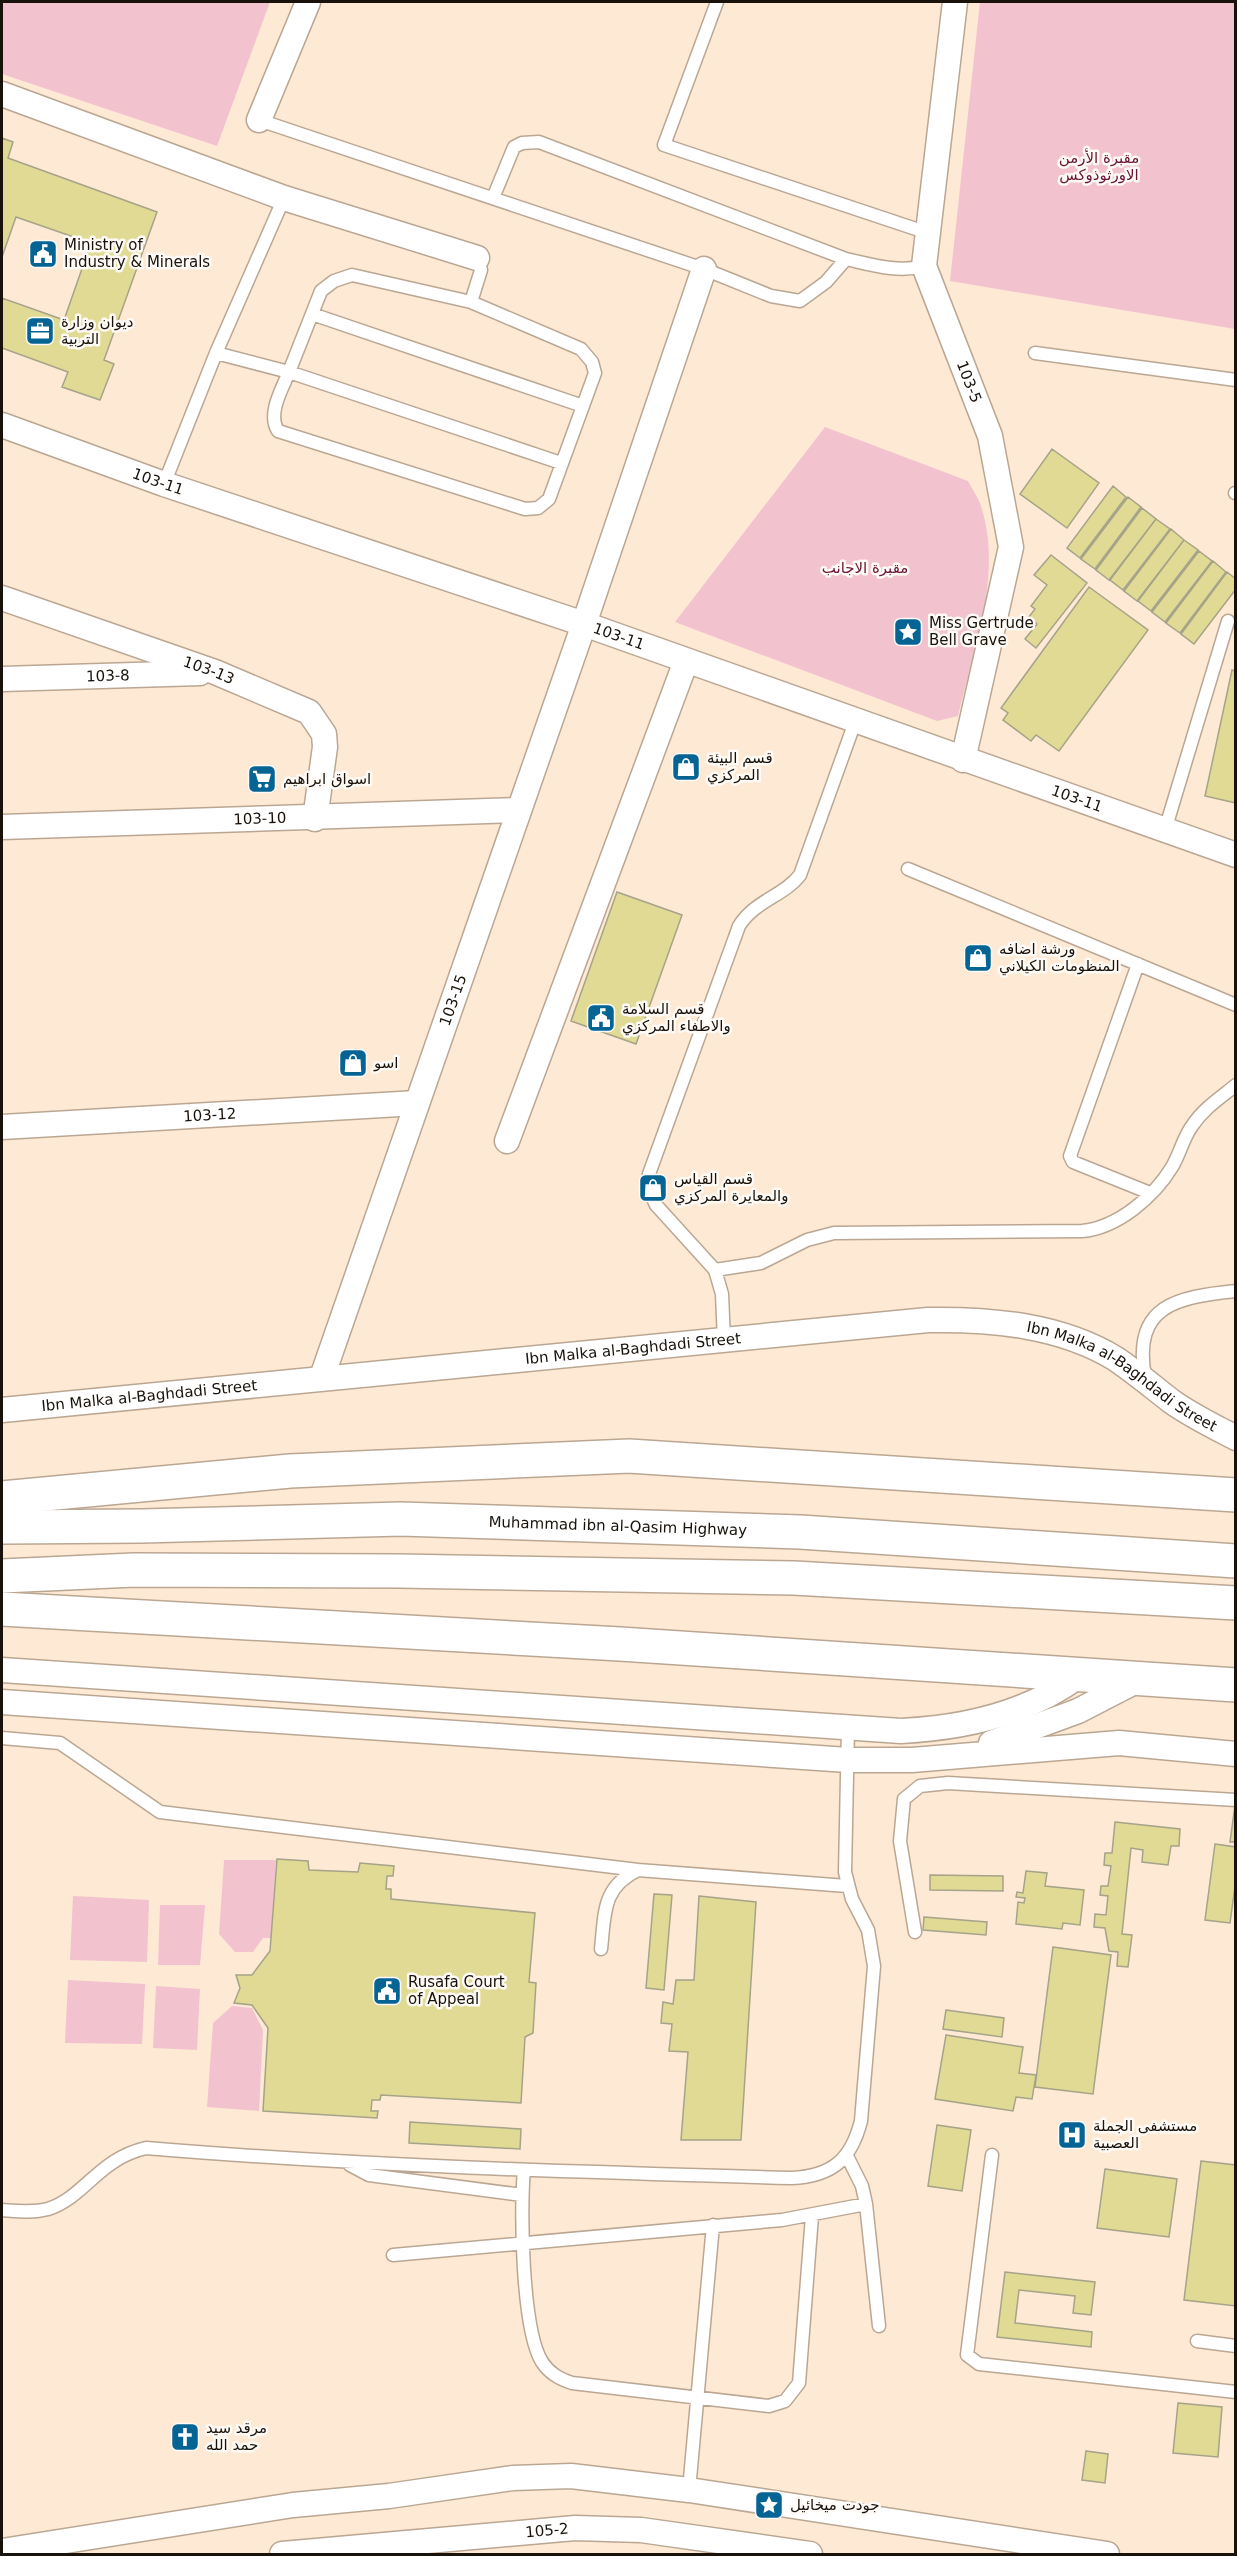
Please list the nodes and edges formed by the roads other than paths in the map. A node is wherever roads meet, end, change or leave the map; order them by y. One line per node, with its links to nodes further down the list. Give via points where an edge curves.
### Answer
1 (308, 2): 5 (street)
2 (717, 2): 8 (lane, via 664,145)
3 (956, 2): 8 (street, 103-5)
4 (2, 94): 6 (street)
5 (260, 120): 7 (lane)
6 (284, 198): 9 (street); 15 (lane)
7 (493, 198): 10 (lane, via 514,147 539,142); 12 (lane)
8 (928, 233): 11 (street, 103-5)
9 (477, 258): 13 (lane, via 481,270)
10 (846, 259): 11 (lane, via 909,271); 12 (lane, via 826,282 800,301 771,296)
11 (924, 266): 30 (street, 103-5, via 990,436 1011,547)
12 (704, 269): 25 (street, 103-15)
13 (471, 302): 14 (lane, via 352,274 334,280 321,291); 19 (lane, via 581,349 595,373)
14 (312, 314): 17 (lane); 19 (lane)
15 (216, 353): 17 (lane); 22 (lane)
16 (1035, 353): 18 (lane)
17 (289, 372): 21 (lane); 21 (lane, via 275,407 273,424 278,431 525,509 538,508 549,499)
18 (1236, 380)
19 (583, 406): 21 (lane)
20 (2, 425): 22 (street, 103-11)
21 (561, 463)
22 (164, 484): 25 (street, 103-11)
23 (2, 598): 27 (street, 103-13)
24 (1228, 621): 34 (lane)
25 (584, 624): 26 (street, 103-11); 31 (street, 103-15)
26 (686, 661): 29 (street, 103-11); 42 (street)
27 (215, 672): 28 (street, 103-8); 32 (street, 103-13, via 297,706 318,722 325,747)
28 (2, 680)
29 (855, 722): 30 (street, 103-11); 44 (lane, via 800,875 758,904 740,926 649,1174 656,1205)
30 (963, 760): 34 (street, 103-11)
31 (519, 810): 32 (street, 103-10); 40 (street, 103-15)
32 (315, 819): 33 (street, 103-10)
33 (2, 827)
34 (1165, 830): 35 (street, 103-11)
35 (1236, 855)
36 (908, 869): 37 (lane)
37 (1138, 964): 38 (lane); 43 (lane, via 1070,1155 1074,1162)
38 (1236, 1005)
39 (1236, 1085): 43 (lane, via 1191,1126 1173,1166)
40 (417, 1103): 41 (street, 103-12); 47 (street, 103-15)
41 (2, 1126)
42 (507, 1141)
43 (1150, 1193): 44 (lane, via 1114,1223 1093,1230 834,1233 807,1240 761,1263)
44 (716, 1270): 46 (lane, via 722,1294)
45 (1236, 1291): 48 (lane, via 1186,1297 1160,1312 1143,1346)
46 (724, 1341): 47 (street, Ibn Malka al-Baghdadi Street); 48 (street, Ibn Malka al-Baghdadi Street, via 928,1320 971,1320 1044,1331 1080,1343 1115,1359)
47 (322, 1377): 49 (street, Ibn Malka al-Baghdadi Street)
48 (1146, 1382): 50 (street, Ibn Malka al-Baghdadi Street, via 1189,1413)
49 (2, 1410)
50 (1236, 1437)
51 (1236, 1495): 52 (highway, via 629,1456 290,1471)
52 (2, 1498)
53 (2, 1527): 54 (highway, Muhammad ibn al-Qasim Highway, via 401,1519 800,1532)
54 (1236, 1561)
55 (2, 1576): 56 (highway, via 134,1570 794,1578)
56 (1236, 1603)
57 (2, 1610): 59 (highway, via 620,1644)
58 (2, 1670): 63 (street)
59 (1080, 1675): 60 (highway); 63 (street, via 1043,1697 977,1721 902,1731)
60 (1140, 1679): 61 (highway); 66 (street, via 1078,1711)
61 (1236, 1685)
62 (2, 1702): 67 (street)
63 (848, 1728): 67 (lane)
64 (2, 1738): 69 (lane, via 60,1743 160,1812)
65 (1236, 1754): 66 (street, via 1119,1743)
66 (946, 1758): 67 (street)
67 (848, 1760): 70 (lane)
68 (1236, 1800): 71 (lane, via 948,1784 920,1786 904,1799 900,1841)
69 (638, 1870): 70 (lane); 72 (lane, via 622,1878 608,1896)
70 (847, 1886): 74 (lane, via 868,1930 874,1966 861,2121)
71 (915, 1932)
72 (601, 1949)
73 (992, 2155): 87 (lane, via 967,2355 979,2364)
74 (847, 2156): 76 (lane, via 829,2170 809,2177); 78 (lane)
75 (346, 2163): 76 (lane); 77 (lane, via 369,2175); 79 (lane, via 146,2148 116,2158 50,2208)
76 (525, 2170): 77 (lane)
77 (522, 2195): 82 (lane)
78 (866, 2204): 80 (lane); 84 (lane)
79 (2, 2210)
80 (812, 2216): 81 (lane); 88 (lane, via 796,2390 785,2401 769,2406)
81 (713, 2225): 82 (lane); 88 (lane)
82 (523, 2242): 83 (lane); 88 (lane, via 526,2289 538,2354 555,2376 572,2383)
83 (393, 2255)
84 (879, 2326)
85 (1197, 2342): 86 (lane)
86 (1236, 2346)
87 (1236, 2392)
88 (697, 2397): 89 (lane)
89 (689, 2490): 91 (street, via 600,2478 513,2478 293,2505); 95 (street)
90 (715, 2548): 92 (street, 105-2); 93 (street, 105-2, via 641,2530 575,2528)
91 (2, 2551)
92 (760, 2551): 94 (street, 105-2)
93 (282, 2554)
94 (810, 2554)
95 (1107, 2554)

